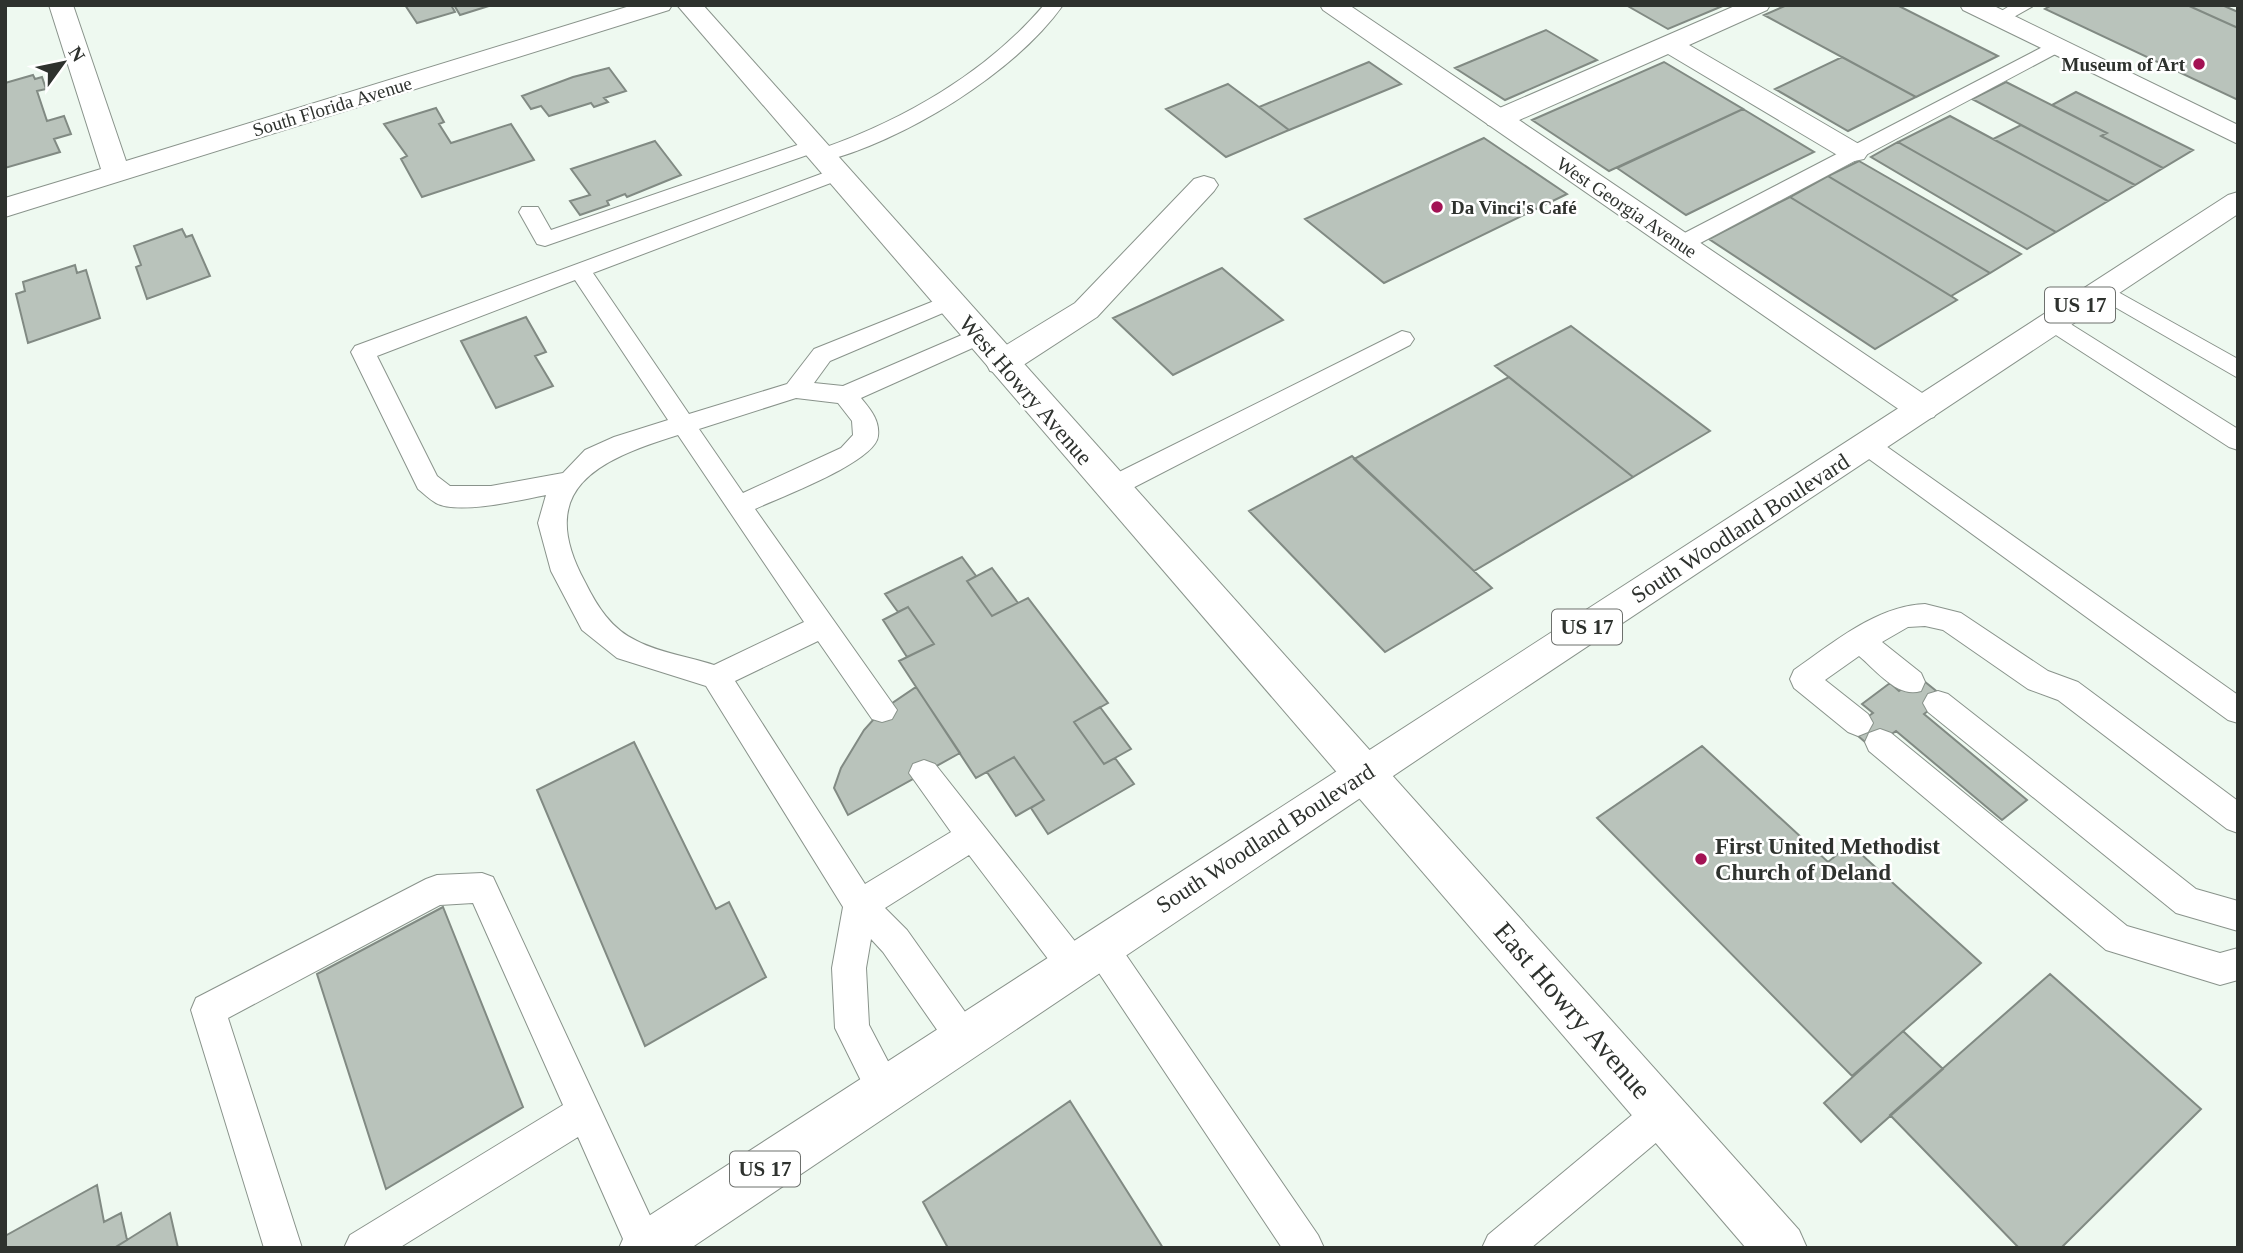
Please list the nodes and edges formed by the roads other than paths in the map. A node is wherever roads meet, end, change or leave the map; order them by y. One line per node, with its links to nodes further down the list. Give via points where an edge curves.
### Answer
1 (61, 5): 16 (street)
2 (660, 5): 16 (street, South Florida Avenue)
3 (689, 5): 15 (street, West Howry Avenue)
4 (1054, 5): 15 (lane, via 1000,58 901,124)
5 (1332, 5): 12 (street, West Georgia Avenue)
6 (1758, 5): 10 (street)
7 (1972, 5): 9 (street)
8 (2026, 5): 9 (lane)
9 (1999, 18): 11 (street)
10 (1670, 44): 12 (street); 14 (street)
11 (2056, 46): 13 (street); 14 (lane)
12 (1498, 119): 21 (street, West Georgia Avenue)
13 (2238, 136)
14 (1854, 153): 21 (lane)
15 (824, 159): 20 (lane, via 545,239); 22 (lane); 24 (street, West Howry Avenue)
16 (116, 173): 19 (street, South Florida Avenue)
17 (1204, 186): 28 (street, via 1086,310)
18 (2238, 201): 23 (street, South Woodland Boulevard / US 17)
19 (5, 208)
20 (530, 212)
21 (1681, 244): 32 (street, West Georgia Avenue)
22 (580, 270): 33 (lane); 36 (lane, via 363,352 427,482 445,496 491,496)
23 (2102, 290): 25 (street, South Woodland Boulevard / US 17); 29 (lane)
24 (948, 302): 26 (street, West Howry Avenue); 30 (lane, via 822,355)
25 (2053, 323): 32 (street, South Woodland Boulevard / US 17); 34 (lane)
26 (978, 336): 28 (street, West Howry Avenue); 31 (lane)
27 (1402, 339): 37 (lane)
28 (1002, 363): 37 (street, West Howry Avenue)
29 (2238, 370)
30 (796, 390): 31 (lane); 33 (lane)
31 (845, 396): 38 (lane, via 864,419 866,438 850,454)
32 (1923, 409): 35 (street, South Woodland Boulevard / US 17)
33 (685, 424): 36 (lane, via 594,457); 38 (lane)
34 (2238, 441)
35 (1867, 445): 45 (lane); 46 (street, South Woodland Boulevard / US 17)
36 (570, 481): 41 (lane, via 560,492 551,523 565,571 592,622 627,650)
37 (1112, 487): 46 (street, West Howry Avenue)
38 (738, 506): 39 (lane)
39 (823, 626): 41 (lane); 44 (lane)
40 (1860, 640): 42 (lane); 48 (lane, via 1904,616 1951,621 2038,680 2068,691); 53 (lane, via 1804,679 2118,939 2220,968)
41 (716, 677): 50 (lane)
42 (1911, 682)
43 (1938, 703): 51 (lane, via 2187,902)
44 (882, 710)
45 (2238, 711)
46 (1365, 772): 52 (street, South Woodland Boulevard / US 17); 57 (street, East Howry Avenue)
47 (924, 773): 49 (lane)
48 (2238, 818)
49 (973, 836): 50 (lane); 52 (lane)
50 (860, 905): 54 (lane, via 895,941); 55 (lane, via 849,968 852,1028)
51 (2238, 916)
52 (1087, 956): 54 (street, US 17); 61 (lane)
53 (2238, 964)
54 (963, 1038): 55 (street, US 17)
55 (885, 1090): 60 (street, US 17)
56 (584, 1113): 58 (lane, via 482,888 437,890 208,1010); 59 (lane); 60 (lane)
57 (1663, 1113): 62 (lane); 63 (street, East Howry Avenue)
58 (283, 1248)
59 (363, 1248)
60 (646, 1248)
61 (1305, 1248)
62 (1501, 1248)
63 (1781, 1248)

